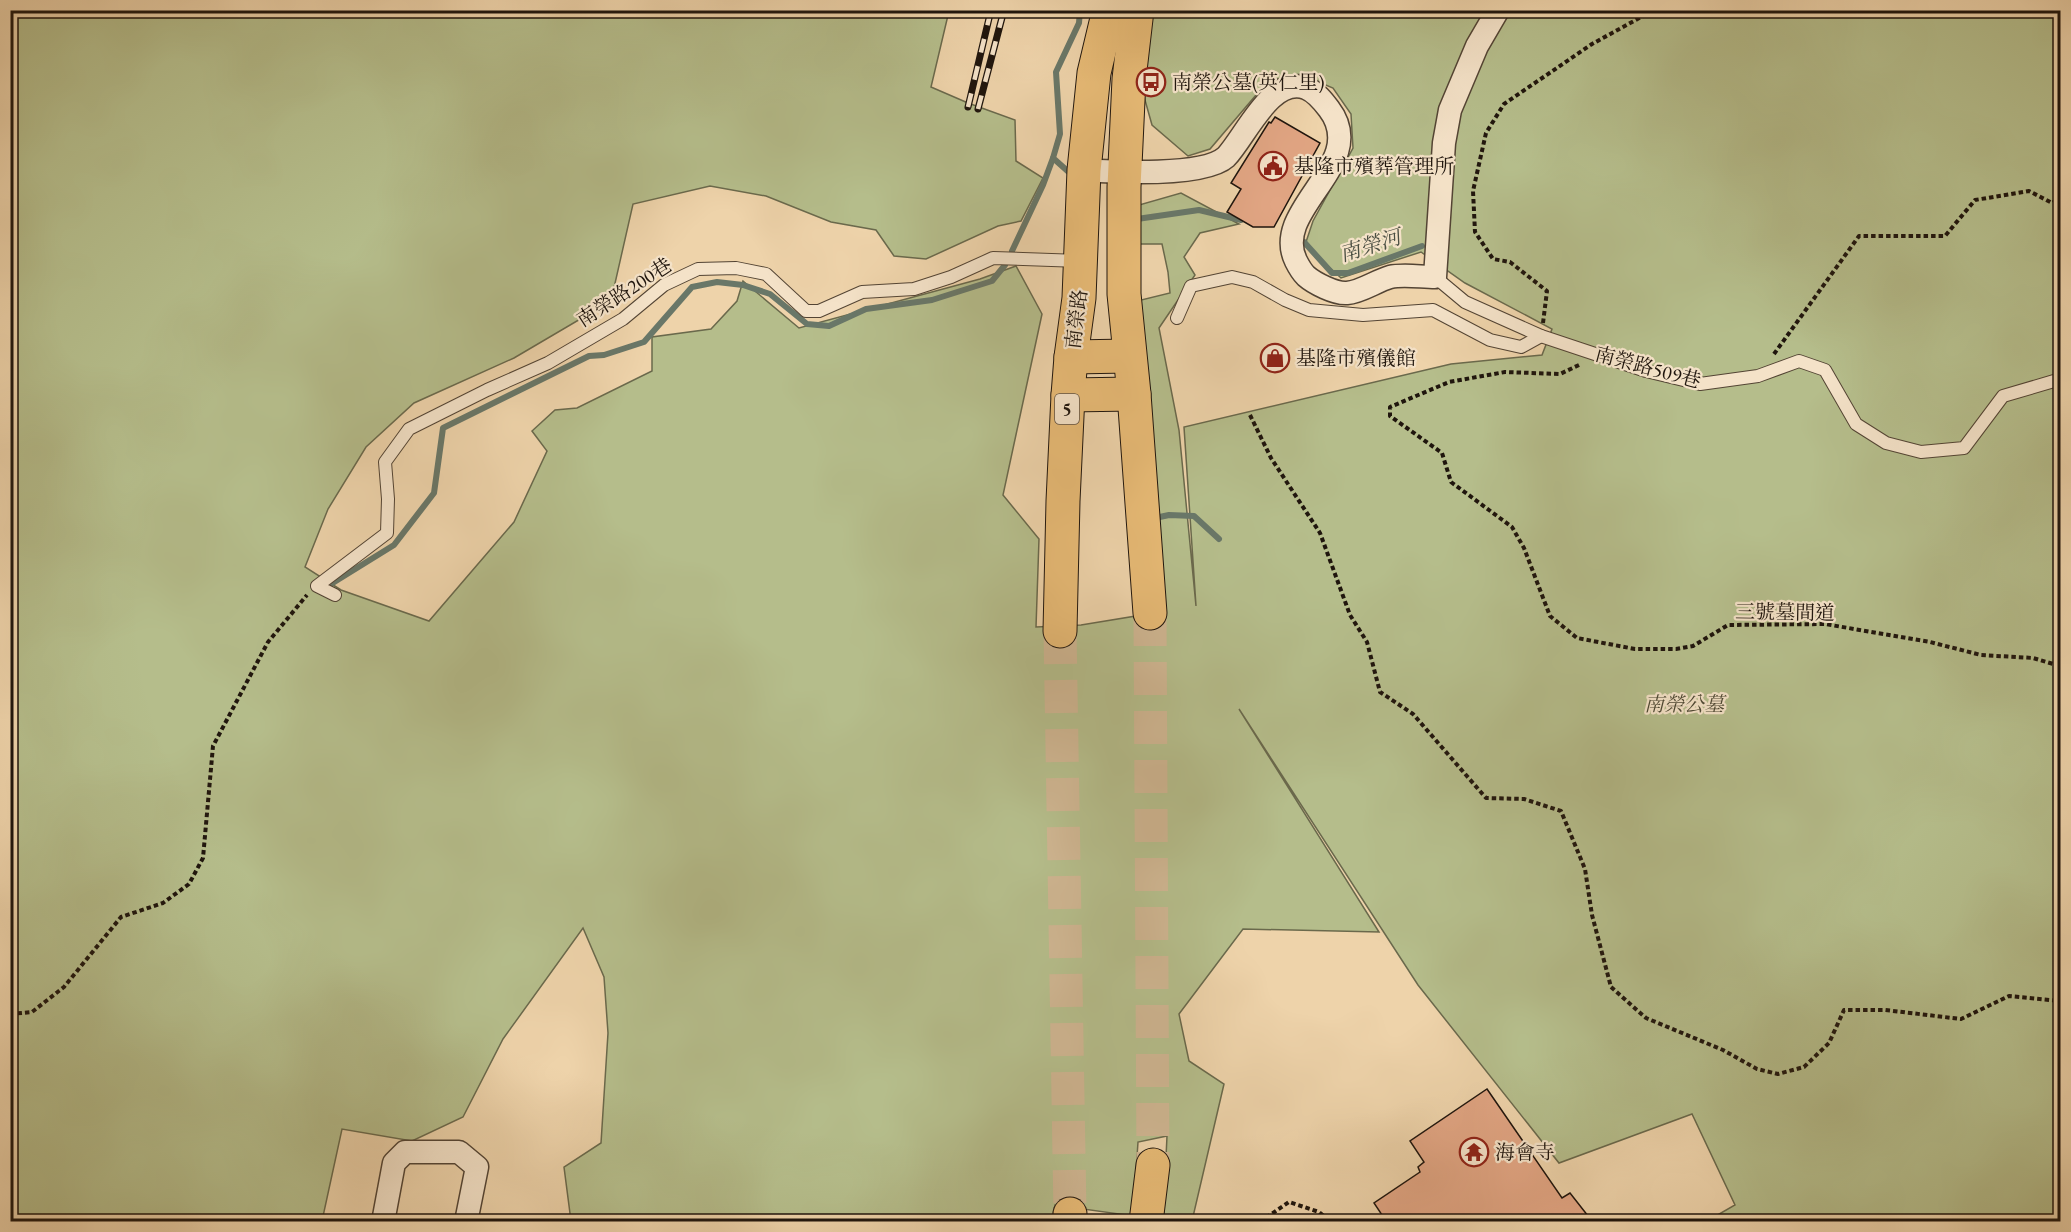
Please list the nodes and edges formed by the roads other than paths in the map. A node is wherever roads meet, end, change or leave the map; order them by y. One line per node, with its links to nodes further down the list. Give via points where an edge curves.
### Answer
1 (1109, 10): 4 (main road, 南榮路 / 5, via 1094,73)
2 (1137, 10): 5 (main road)
3 (1498, 10): 7 (street, via 1477,46 1450,110 1444,143)
4 (1084, 170): 5 (street); 6 (main road, 南榮路 / 5)
5 (1125, 173): 7 (street, via 1210,166 1225,158 1275,93 1293,86 1307,88 1322,99 1337,119 1339,140 1333,166 1296,221 1291,237 1292,254 1301,272 1315,284 1346,293 1391,277); 10 (main road, via 1124,294)
6 (1082, 261): 11 (main road, 南榮路 / 5); 15 (lane, 南榮路200巷, via 993,258 914,289 862,292 819,312 806,310 766,274 736,268 698,269 664,285 623,319 548,363 408,429 385,462 387,533 320,584)
7 (1435, 277): 9 (lane, 南榮路509巷, via 1465,302)
8 (1177, 318): 9 (lane, via 1191,286 1232,277 1253,282 1309,310 1363,315 1433,310 1490,340 1521,346)
9 (1541, 336): 12 (lane, 南榮路509巷, via 1646,371 1700,384 1758,376 1799,361 1825,370 1856,424 1886,443 1922,452 1964,448 2003,396)
10 (1129, 356): 11 (main road); 14 (main road)
11 (1071, 357): 13 (main road, 南榮路 / 5)
12 (2061, 381)
13 (1068, 394): 14 (main road, 5); 17 (main road, 南榮路 / 5)
14 (1134, 394): 16 (main road)
15 (335, 595)
16 (1150, 613)
17 (1060, 630)
18 (1153, 1165): 21 (main road)
19 (383, 1221): 20 (street, via 394,1163 405,1152 459,1152 477,1167)
20 (466, 1221)
21 (1146, 1221)

